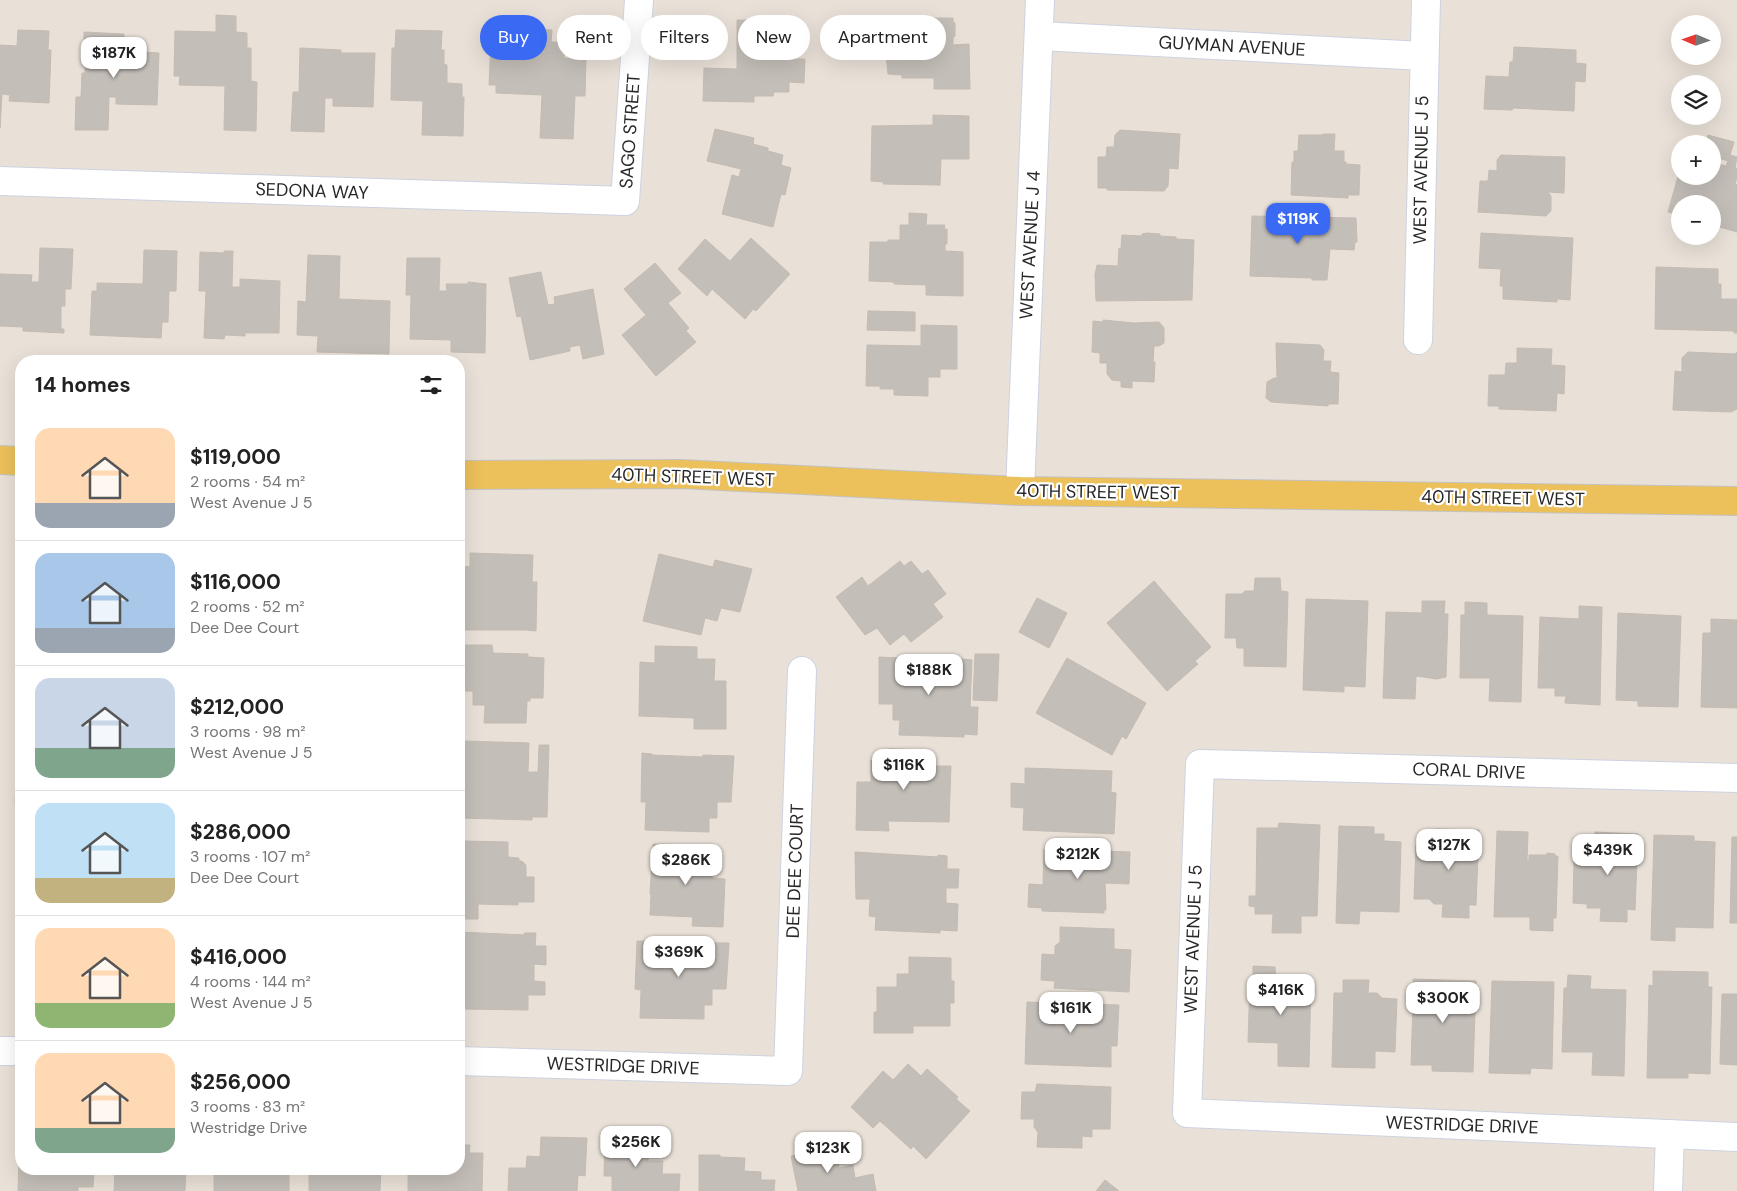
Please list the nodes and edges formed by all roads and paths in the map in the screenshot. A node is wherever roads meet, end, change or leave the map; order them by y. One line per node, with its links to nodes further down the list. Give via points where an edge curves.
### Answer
1 (639, 0): 7 (street, SAGO STREET)
2 (1040, 0): 4 (street, WEST AVENUE J 4)
3 (1426, 0): 5 (street, WEST AVENUE J 5)
4 (1039, 36): 5 (street, GUYMAN AVENUE); 12 (street, WEST AVENUE J 4)
5 (1424, 56): 8 (street, WEST AVENUE J 5)
6 (0, 181): 7 (street, SEDONA WAY)
7 (625, 201)
8 (1418, 340)
9 (0, 460): 10 (main road)
10 (15, 461)
11 (465, 475): 12 (main road, 40TH STREET WEST, via 681,474)
12 (1020, 491): 13 (main road, 40TH STREET WEST)
13 (1737, 502)
14 (802, 671): 20 (street, DEE DEE COURT)
15 (1200, 764): 16 (street, CORAL DRIVE); 21 (street, WEST AVENUE J 5)
16 (1737, 778)
17 (0, 1051): 18 (street)
18 (15, 1051)
19 (465, 1061): 20 (street, WESTRIDGE DRIVE)
20 (788, 1071)
21 (1187, 1114): 22 (street, WESTRIDGE DRIVE)
22 (1670, 1134): 23 (street, WESTRIDGE DRIVE); 24 (street)
23 (1737, 1137)
24 (1668, 1191)

